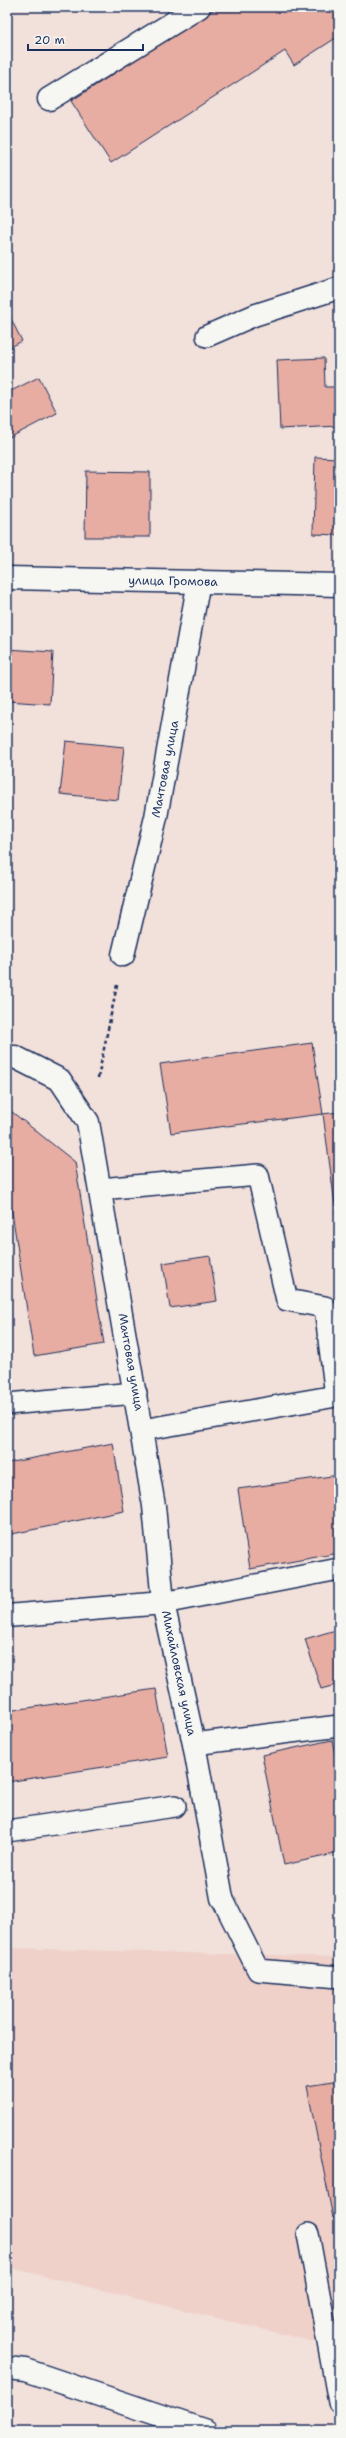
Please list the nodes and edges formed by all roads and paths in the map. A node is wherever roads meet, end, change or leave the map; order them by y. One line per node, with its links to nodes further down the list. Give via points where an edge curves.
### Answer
1 (199, 7): 2 (street)
2 (49, 99)
3 (339, 288): 4 (lane, via 254,315)
4 (207, 336)
5 (7, 578): 6 (street, улица Громова)
6 (200, 581): 7 (street, улица Громова); 8 (street, Мачтовая улица, via 156,817)
7 (339, 585)
8 (123, 955): 10 (path)
9 (7, 1057): 10 (street, via 15,1057 60,1080)
10 (88, 1122): 11 (street, Мачтовая улица)
11 (100, 1189): 12 (street, Мачтовая улица); 14 (lane, via 258,1174 287,1300 325,1307 336,1396)
12 (136, 1393): 13 (lane); 14 (street, Мачтовая улица)
13 (7, 1404)
14 (142, 1430): 16 (street, Мачтовая улица, via 154,1506)
15 (339, 1569): 16 (lane)
16 (163, 1603): 17 (street, Михайловская улица); 19 (street, Михайловская улица)
17 (7, 1616)
18 (339, 1726): 19 (lane)
19 (194, 1744): 22 (street, Михайловская улица)
20 (175, 1806): 21 (lane)
21 (7, 1832)
22 (222, 1898): 23 (lane, via 258,1970)
23 (339, 1977)
24 (308, 2234): 26 (lane)
25 (7, 2368): 27 (street, via 25,2370)
26 (339, 2402)
27 (206, 2431)

